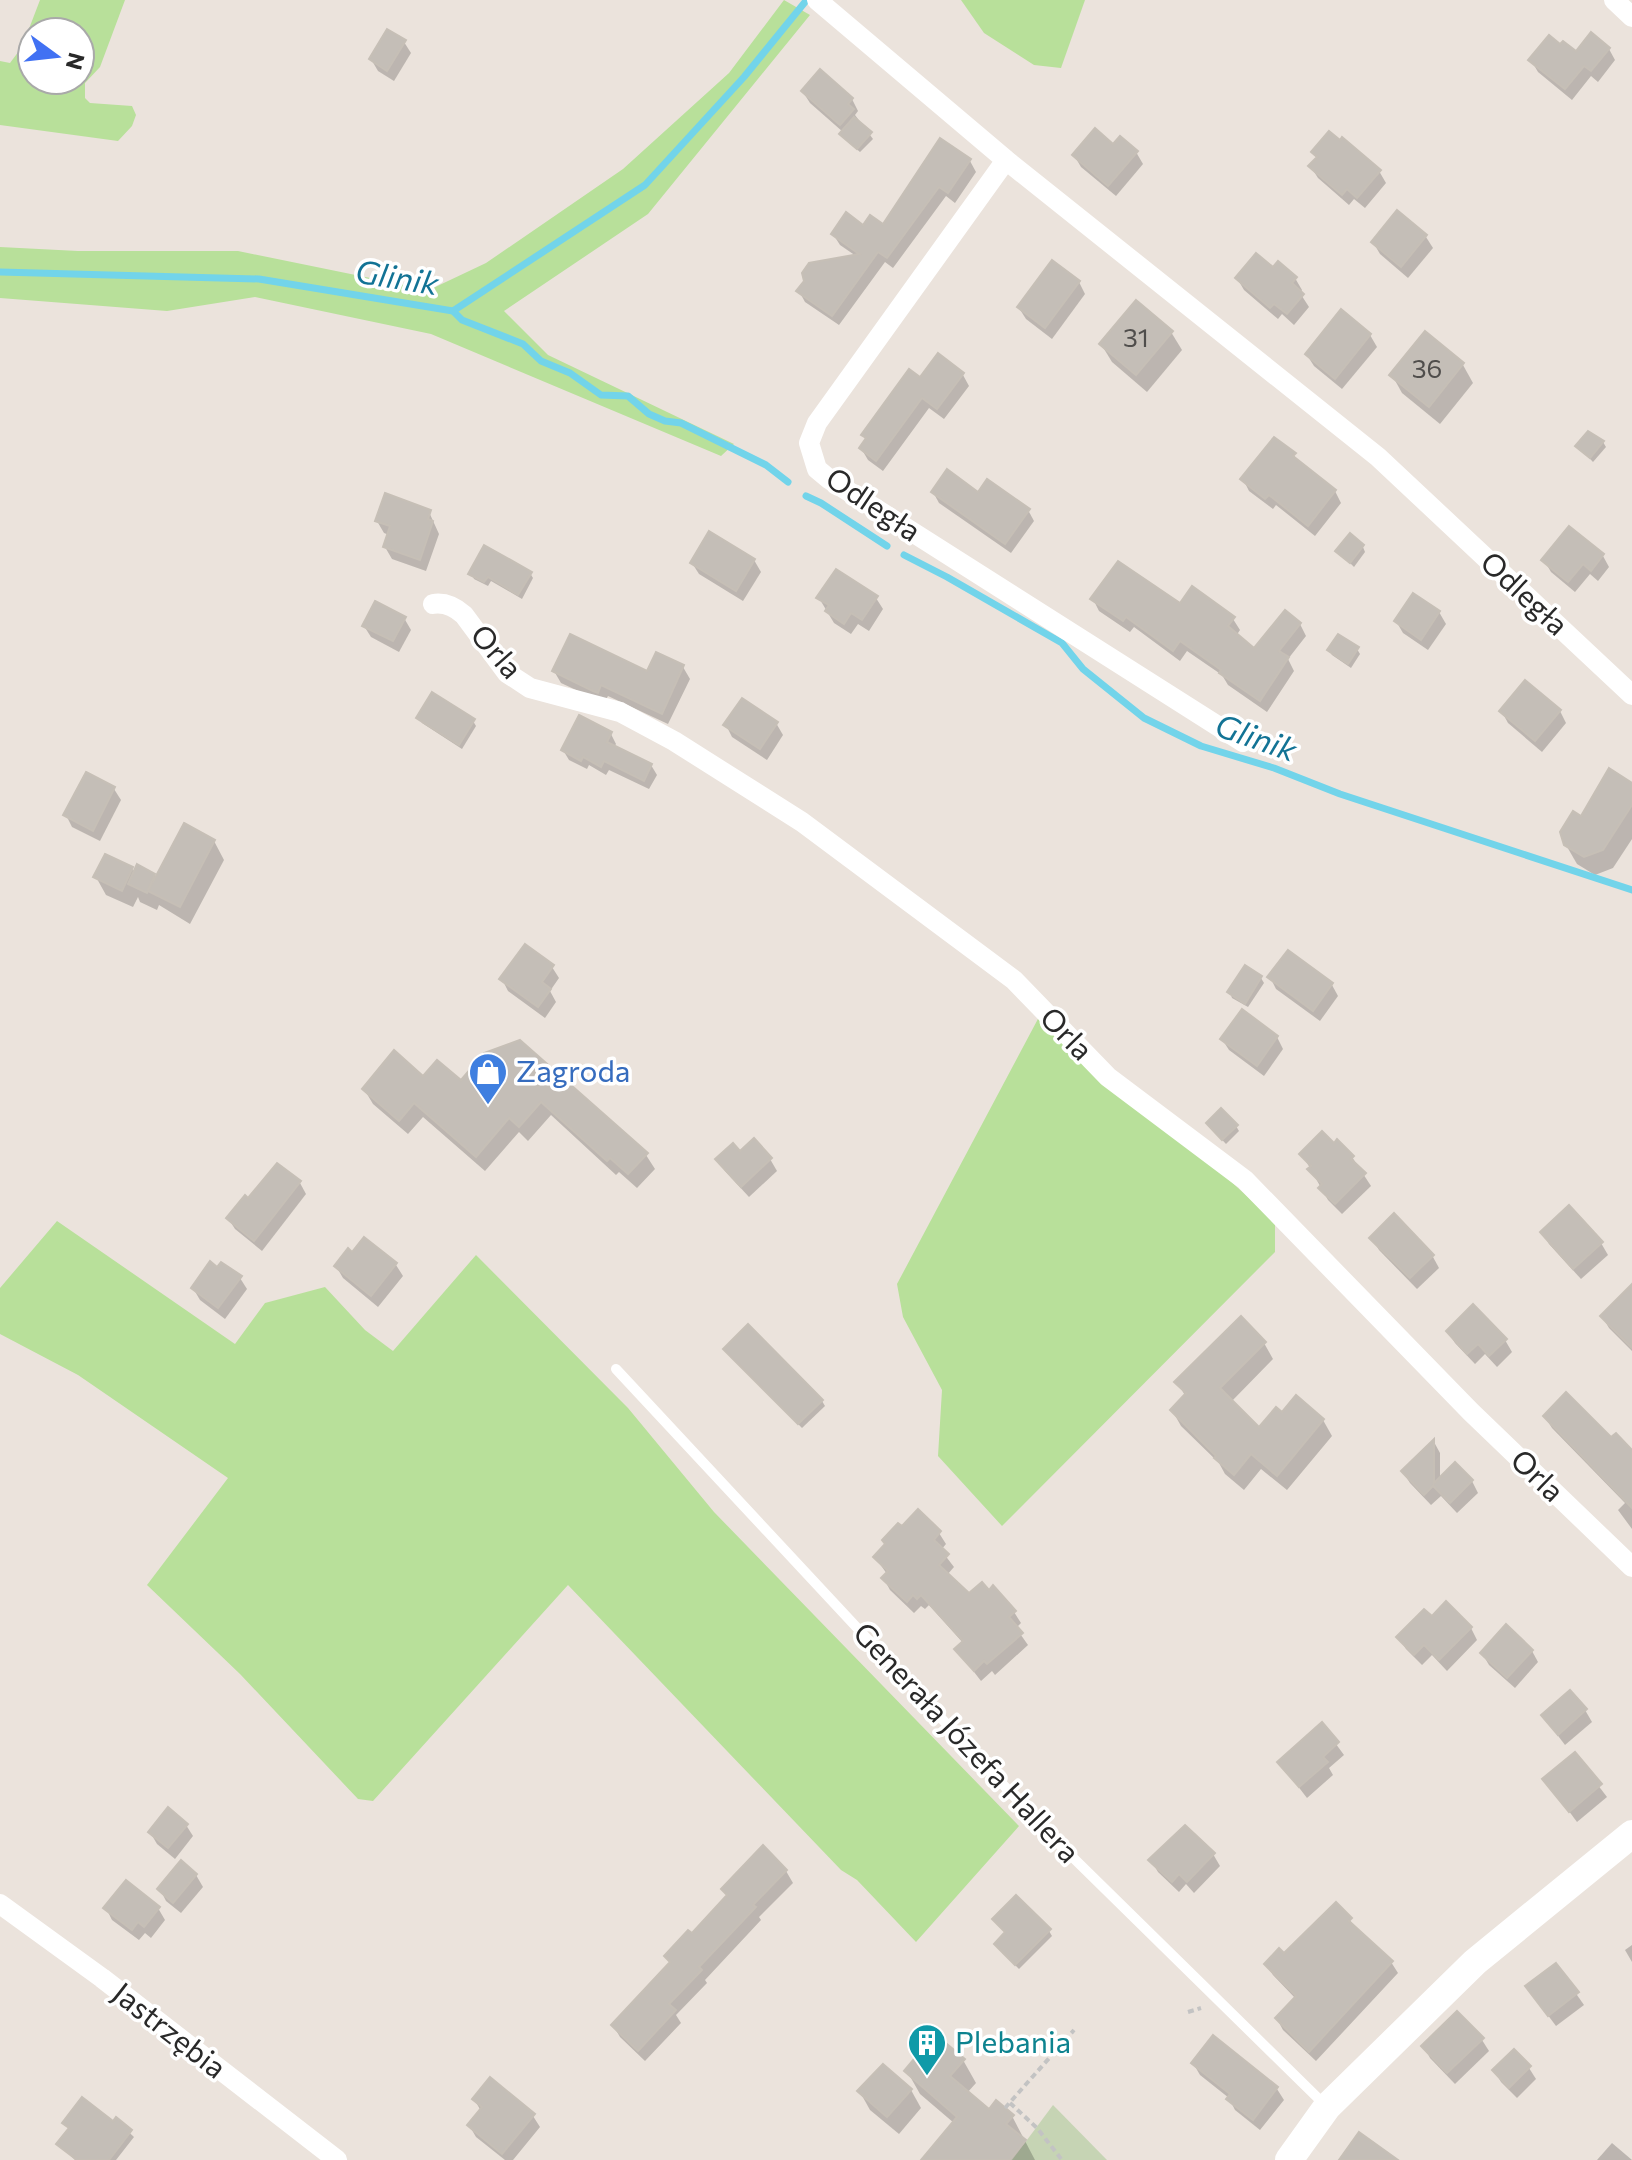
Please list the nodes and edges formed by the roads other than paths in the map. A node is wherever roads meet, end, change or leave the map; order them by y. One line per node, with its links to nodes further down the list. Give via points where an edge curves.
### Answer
1 (817, 0): 4 (street, Odległa)
2 (1614, 0): 3 (street)
3 (1632, 17)
4 (1006, 160): 6 (street, Odległa, via 1378,457); 7 (street, Odległa, via 817,423 809,443 817,469)
5 (433, 604): 9 (street, Orla, via 456,607 516,680 620,712 674,741 802,822 1014,980 1108,1077 1245,1180 1471,1412)
6 (1632, 695)
7 (1243, 742)
8 (616, 1369): 12 (lane, Generała Józefa Hallera, via 1050,1835)
9 (1632, 1567)
10 (1632, 1834): 12 (street, via 1475,1962)
11 (0, 1904): 13 (street, Jastrzębia)
12 (1327, 2107): 14 (street)
13 (337, 2160)
14 (1289, 2160)

